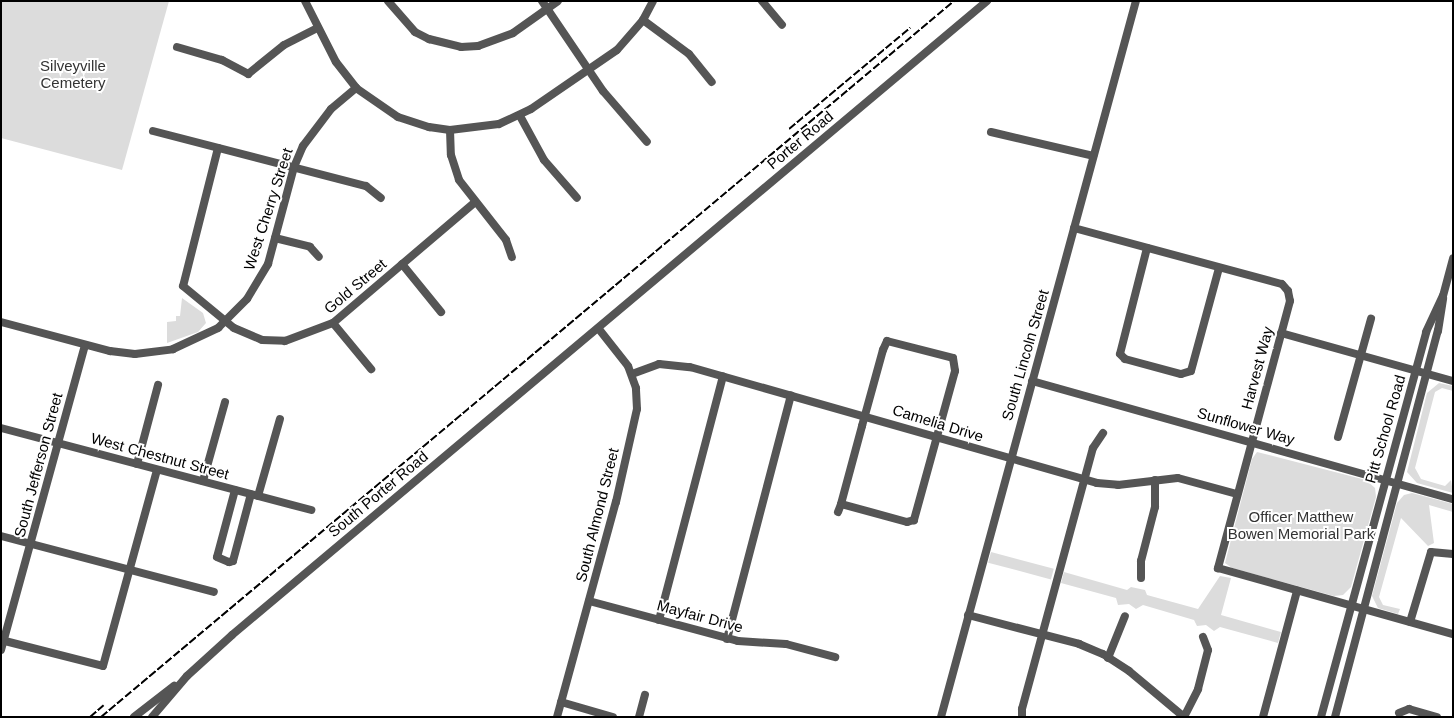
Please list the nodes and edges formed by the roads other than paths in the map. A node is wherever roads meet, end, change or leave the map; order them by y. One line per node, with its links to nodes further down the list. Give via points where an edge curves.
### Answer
1 (305, 1): 12 (street)
2 (388, 1): 9 (street, via 416,32 429,39 461,47 496,41)
3 (542, 1): 9 (street)
4 (558, 1): 9 (street)
5 (653, 1): 10 (street)
6 (762, 1): 11 (street)
7 (987, 1): 37 (street, Porter Road)
8 (1136, 1): 23 (street, South Lincoln Street)
9 (549, 8): 14 (street)
10 (643, 20): 14 (street, via 617,50); 15 (street, via 689,54)
11 (782, 25)
12 (318, 28): 13 (street, via 276,50 248,74 222,60); 16 (street, via 336,62)
13 (177, 47)
14 (590, 71): 17 (street); 21 (street)
15 (712, 82)
16 (356, 88): 18 (street, via 398,117 428,128); 24 (street, West Cherry Street, via 315,128)
17 (520, 116): 18 (street, via 499,124); 26 (street, via 544,160)
18 (450, 130): 27 (street, via 451,154 459,180)
19 (153, 131): 22 (street)
20 (991, 132): 23 (street)
21 (647, 142)
22 (218, 148): 24 (street); 41 (street, Gold Street, via 183,286)
23 (1093, 156): 28 (street, South Lincoln Street)
24 (294, 167): 25 (street, via 366,186); 29 (street, West Cherry Street)
25 (381, 198)
26 (577, 198)
27 (474, 203): 32 (street, via 506,240); 34 (street, Gold Street)
28 (1074, 228): 30 (street); 52 (street, South Lincoln Street)
29 (276, 238): 31 (street, via 310,247); 41 (street, West Cherry Street, via 258,284)
30 (1147, 248): 35 (street); 35 (street, via 1120,356 1181,374 1189,373)
31 (319, 257)
32 (512, 258)
33 (1453, 258): 36 (street, Pitt School Road)
34 (402, 264): 38 (street); 42 (street, Gold Street)
35 (1219, 268): 44 (street, Harvest Way, via 1282,284 1288,291 1290,302)
36 (1443, 296): 48 (street, Pitt School Road, via 1426,332); 49 (street, Pitt School Road, via 1440,323)
37 (630, 301): 43 (street, South Porter Road)
38 (441, 312)
39 (1371, 319): 46 (street)
40 (1, 322): 45 (street, West Cherry Street)
41 (225, 322): 42 (street, Gold Street, via 262,340 284,341); 45 (street, West Cherry Street, via 192,342 156,352 135,354)
42 (333, 323): 47 (street)
43 (598, 328): 50 (street, South Almond Street); 102 (street, South Porter Road, via 226,640)
44 (1281, 333): 46 (street); 63 (street, Harvest Way)
45 (85, 345): 64 (street, South Jefferson Street)
46 (1361, 355): 48 (street); 62 (street)
47 (371, 369)
48 (1416, 371): 49 (street); 70 (street, Pitt School Road)
49 (1425, 373): 53 (street); 72 (street, Pitt School Road)
50 (632, 374): 51 (street, Camelia Drive, via 649,366 669,364); 87 (street, South Almond Street, via 637,397 636,420)
51 (723, 376): 55 (street, Camelia Drive); 92 (street)
52 (1032, 381): 63 (street, Sunflower Way); 65 (street, South Lincoln Street)
53 (1453, 381)
54 (158, 385): 66 (street)
55 (791, 395): 57 (street, Camelia Drive); 97 (street)
56 (225, 402): 71 (street)
57 (865, 416): 61 (street, Camelia Drive); 61 (street, via 888,342 956,360); 77 (street)
58 (280, 419): 75 (street)
59 (1, 428): 64 (street, West Chestnut Street)
60 (1103, 433): 68 (street, via 1093,448)
61 (938, 436): 65 (street, Camelia Drive); 77 (street, via 912,522)
62 (1338, 437)
63 (1251, 442): 70 (street, Sunflower Way); 74 (street, Harvest Way)
64 (57, 444): 66 (street, West Chestnut Street); 81 (street, South Jefferson Street)
65 (1010, 460): 68 (street, Camelia Drive); 90 (street, South Lincoln Street)
66 (137, 464): 67 (street, West Chestnut Street)
67 (157, 470): 71 (street, West Chestnut Street); 83 (street)
68 (1084, 480): 69 (street, Camelia Drive, via 1118,485); 94 (street)
69 (1155, 480): 74 (street, Camelia Drive, via 1178,478); 84 (street, via 1155,507 1140,562)
70 (1385, 480): 72 (street, Sunflower Way); 88 (street, Pitt School Road)
71 (203, 482): 73 (street, West Chestnut Street)
72 (1397, 483): 76 (street, Sunflower Way); 89 (street, Pitt School Road)
73 (236, 490): 75 (street, West Chestnut Street); 75 (street, via 217,557 233,561)
74 (1237, 494): 85 (street, Harvest Way, via 1218,568)
75 (255, 495): 78 (street, West Chestnut Street)
76 (1453, 499)
77 (841, 504): 79 (street)
78 (311, 510)
79 (838, 512)
80 (1, 536): 81 (street)
81 (30, 543): 83 (street); 98 (street, South Jefferson Street)
82 (1453, 554): 93 (street, via 1432,550)
83 (130, 570): 86 (street); 98 (street, via 103,666)
84 (1141, 578)
85 (1297, 591): 88 (street); 114 (street)
86 (214, 592)
87 (588, 601): 92 (street, Mayfair Drive); 104 (street, South Almond Street)
88 (1351, 606): 89 (street); 115 (street, Pitt School Road)
89 (1363, 609): 93 (street); 116 (street, Pitt School Road)
90 (968, 614): 94 (street); 111 (street, South Lincoln Street)
91 (1126, 616): 101 (street)
92 (658, 620): 97 (street, Mayfair Drive)
93 (1410, 622): 95 (street)
94 (1042, 634): 101 (street, via 1080,644); 112 (street)
95 (1453, 634)
96 (1203, 637): 113 (street, via 1208,650 1198,689)
97 (727, 638): 100 (street, Mayfair Drive, via 748,643 786,644)
98 (2, 640): 99 (street, South Jefferson Street)
99 (1, 650)
100 (835, 657)
101 (1108, 658): 113 (street)
102 (181, 682): 106 (street, via 163,692); 107 (street, South Porter Road)
103 (645, 694): 110 (street)
104 (561, 702): 108 (street, South Almond Street); 109 (street)
105 (1399, 713): 117 (street, via 1409,709)
106 (134, 717)
107 (152, 717)
108 (557, 717)
109 (613, 717)
110 (639, 717)
111 (941, 717)
112 (1022, 717)
113 (1184, 717)
114 (1263, 717)
115 (1321, 717)
116 (1335, 717)
117 (1437, 717)

